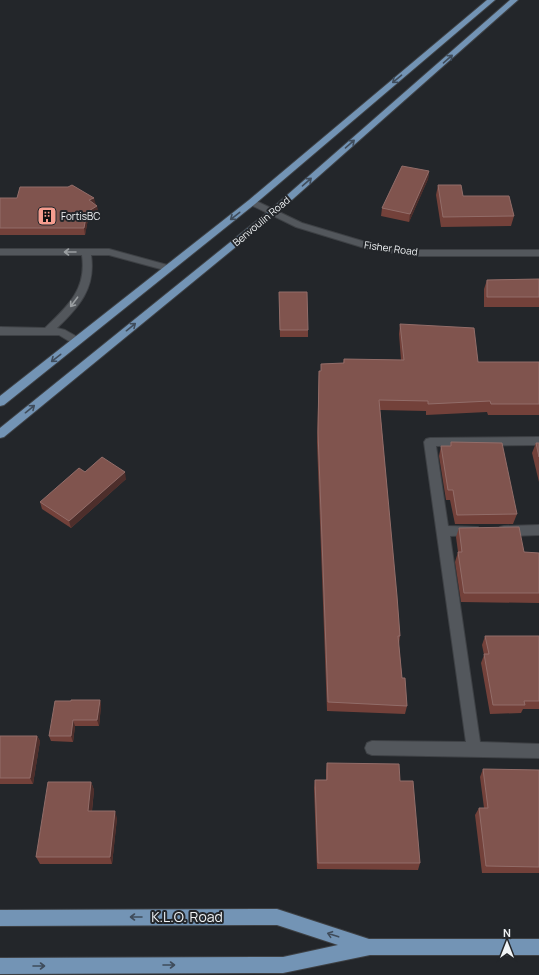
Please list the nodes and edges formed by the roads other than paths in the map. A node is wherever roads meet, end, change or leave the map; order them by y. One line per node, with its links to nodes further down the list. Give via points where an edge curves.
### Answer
1 (491, 0): 3 (main road, Benvoulin Road, one-way to 3)
2 (514, 0): 4 (main road, Benvoulin Road, one-way to 2)
3 (252, 202): 4 (street, Fisher Road); 8 (main road, Benvoulin Road, one-way to 8)
4 (273, 212): 7 (street, Fisher Road, via 299,226 368,246 415,253); 13 (main road, Benvoulin Road, one-way to 4)
5 (0, 252): 6 (street, one-way to 5)
6 (86, 252): 8 (street, via 109,252); 10 (street, one-way to 10, via 88,273 81,293 65,315)
7 (539, 253)
8 (168, 268): 11 (main road, Benvoulin Road)
9 (0, 331): 10 (street)
10 (48, 331): 11 (street, via 61,332)
11 (77, 342): 12 (main road, Benvoulin Road, one-way to 12)
12 (0, 402)
13 (0, 434)
14 (539, 441): 16 (street, via 430,442)
15 (539, 530): 16 (street)
16 (443, 531): 18 (street)
17 (372, 748): 18 (street)
18 (474, 749): 19 (street)
19 (539, 751)
20 (0, 918): 22 (main road, K.L.O. Road, one-way to 20, via 277,917)
21 (539, 947): 22 (main road, K.L.O. Road)
22 (370, 948): 23 (main road, K.L.O. Road, one-way to 22, via 283,965)
23 (0, 966)

